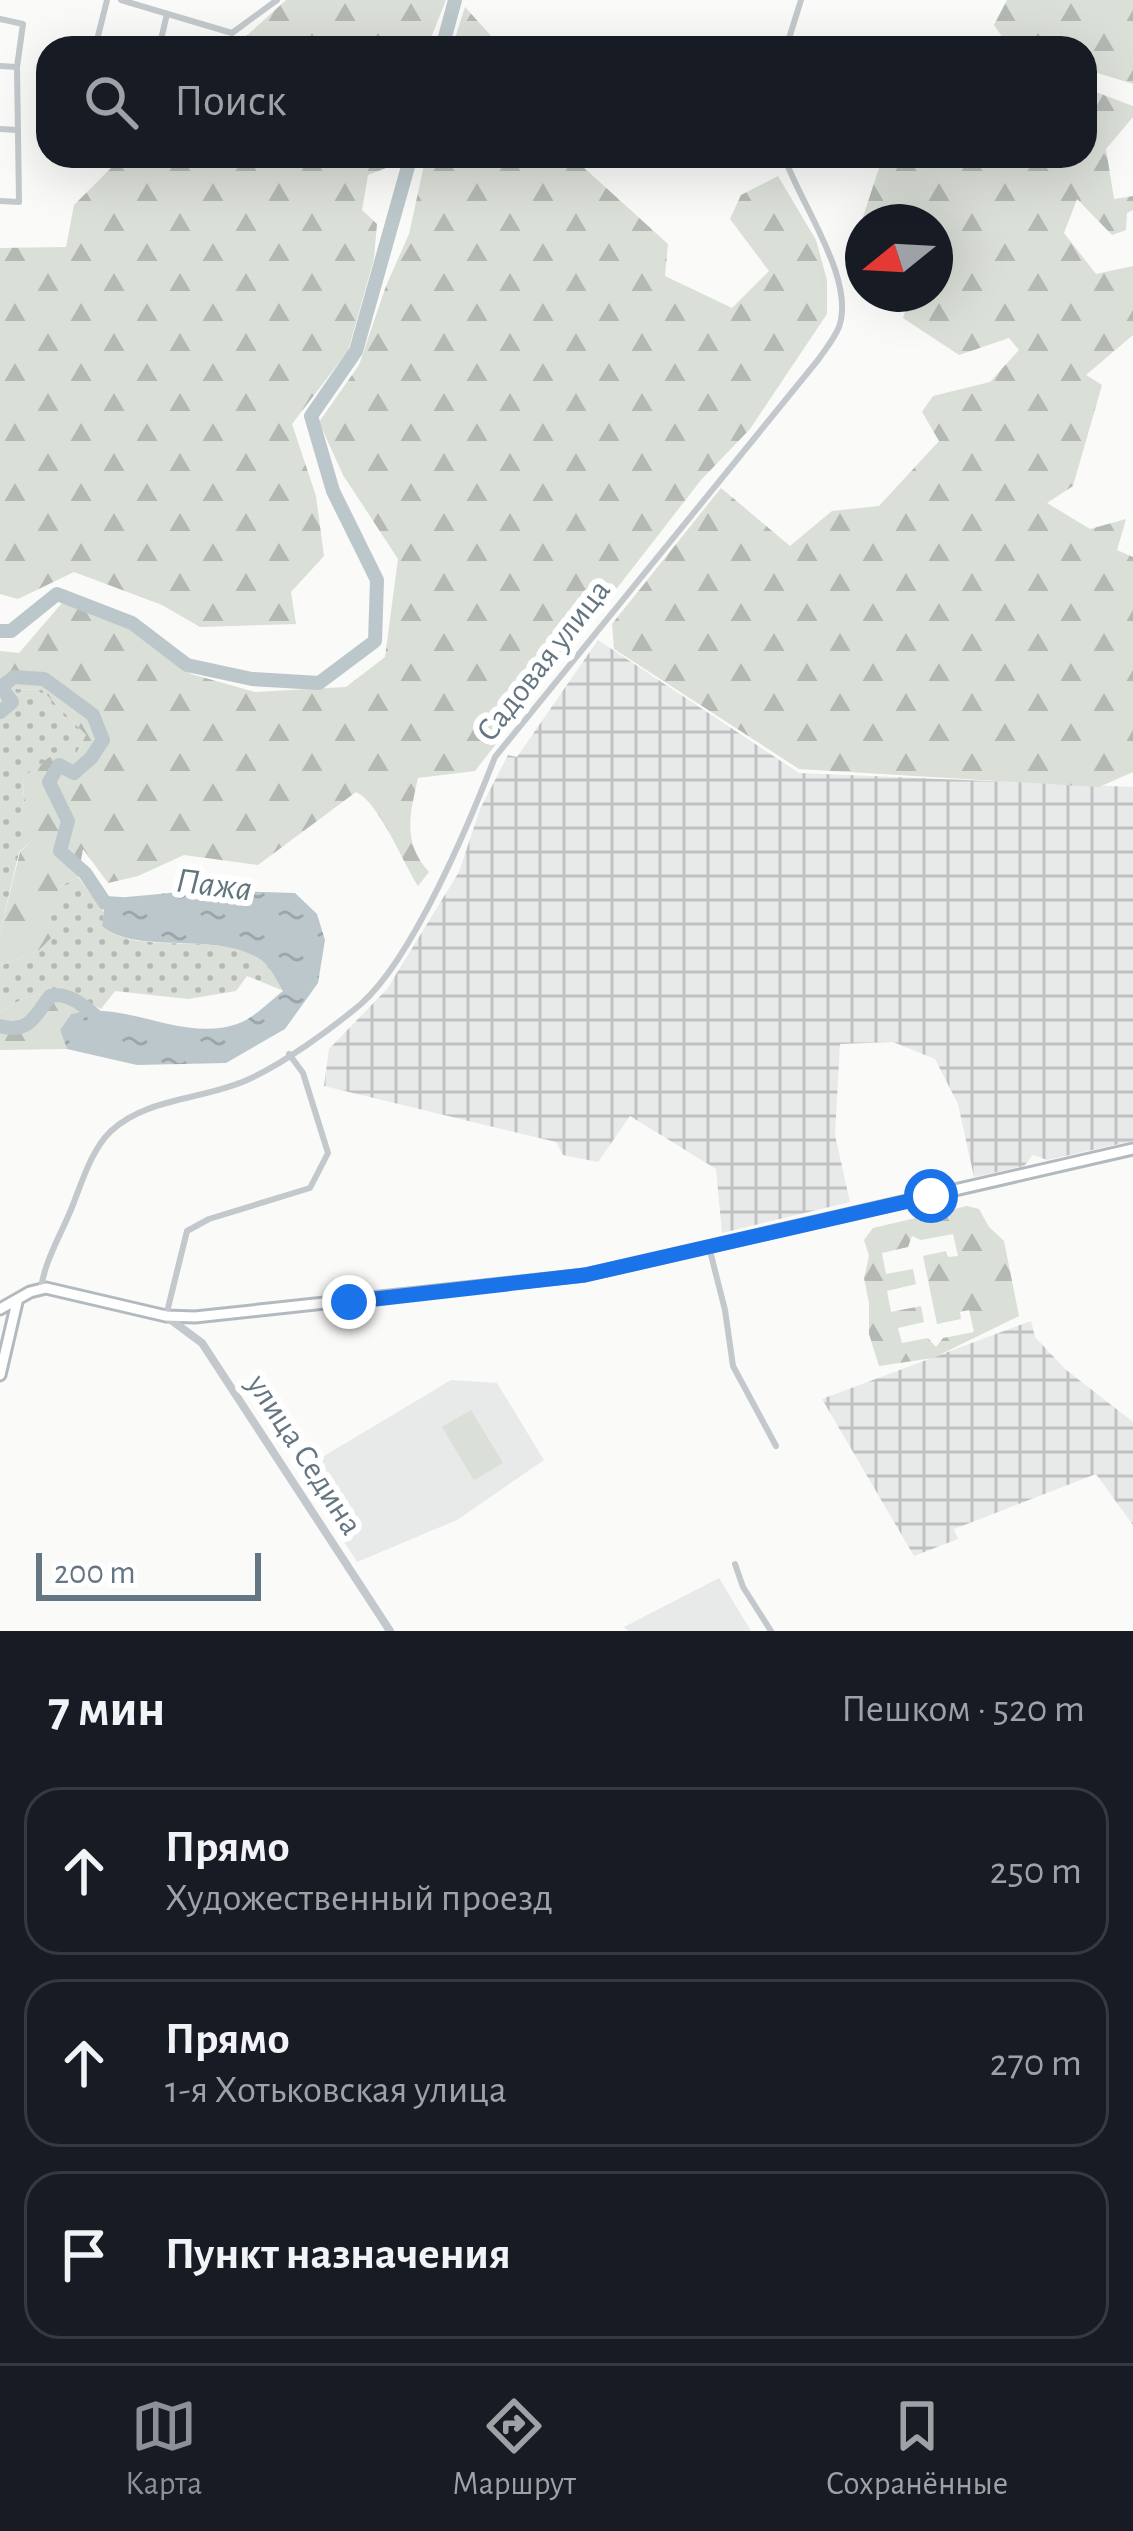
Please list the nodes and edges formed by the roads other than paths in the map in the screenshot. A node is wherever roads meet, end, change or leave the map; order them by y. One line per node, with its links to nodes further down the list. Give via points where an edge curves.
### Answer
1 (107, 0): 7 (street)
2 (121, 0): 5 (street)
3 (277, 0): 5 (street, via 232,33)
4 (800, 0): 9 (street)
5 (167, 14): 8 (street)
6 (0, 19): 11 (street, via 23,24)
7 (98, 36)
8 (162, 36)
9 (790, 36)
10 (0, 66): 11 (street)
11 (17, 67): 13 (street)
12 (0, 129): 13 (street)
13 (18, 130): 15 (street, via 19,202)
14 (788, 168): 16 (street, Садовая улица, via 838,276 838,329 495,757 471,820 385,978 332,1028)
15 (0, 201)
16 (289, 1054): 19 (street, Садовая улица, via 247,1080 143,1111 109,1133); 22 (street, via 303,1073 328,1153 310,1188 187,1231)
17 (1133, 1149): 18 (main road)
18 (709, 1247): 22 (main road, via 540,1281); 25 (street, via 733,1366)
19 (40, 1289): 20 (main road); 22 (main road)
20 (20, 1298): 21 (main road); 23 (main road)
21 (0, 1309)
22 (166, 1316): 27 (street, улица Седина, via 202,1343)
23 (4, 1327): 24 (main road)
24 (0, 1375)
25 (776, 1446)
26 (735, 1564): 28 (street)
27 (390, 1631)
28 (771, 1631)

